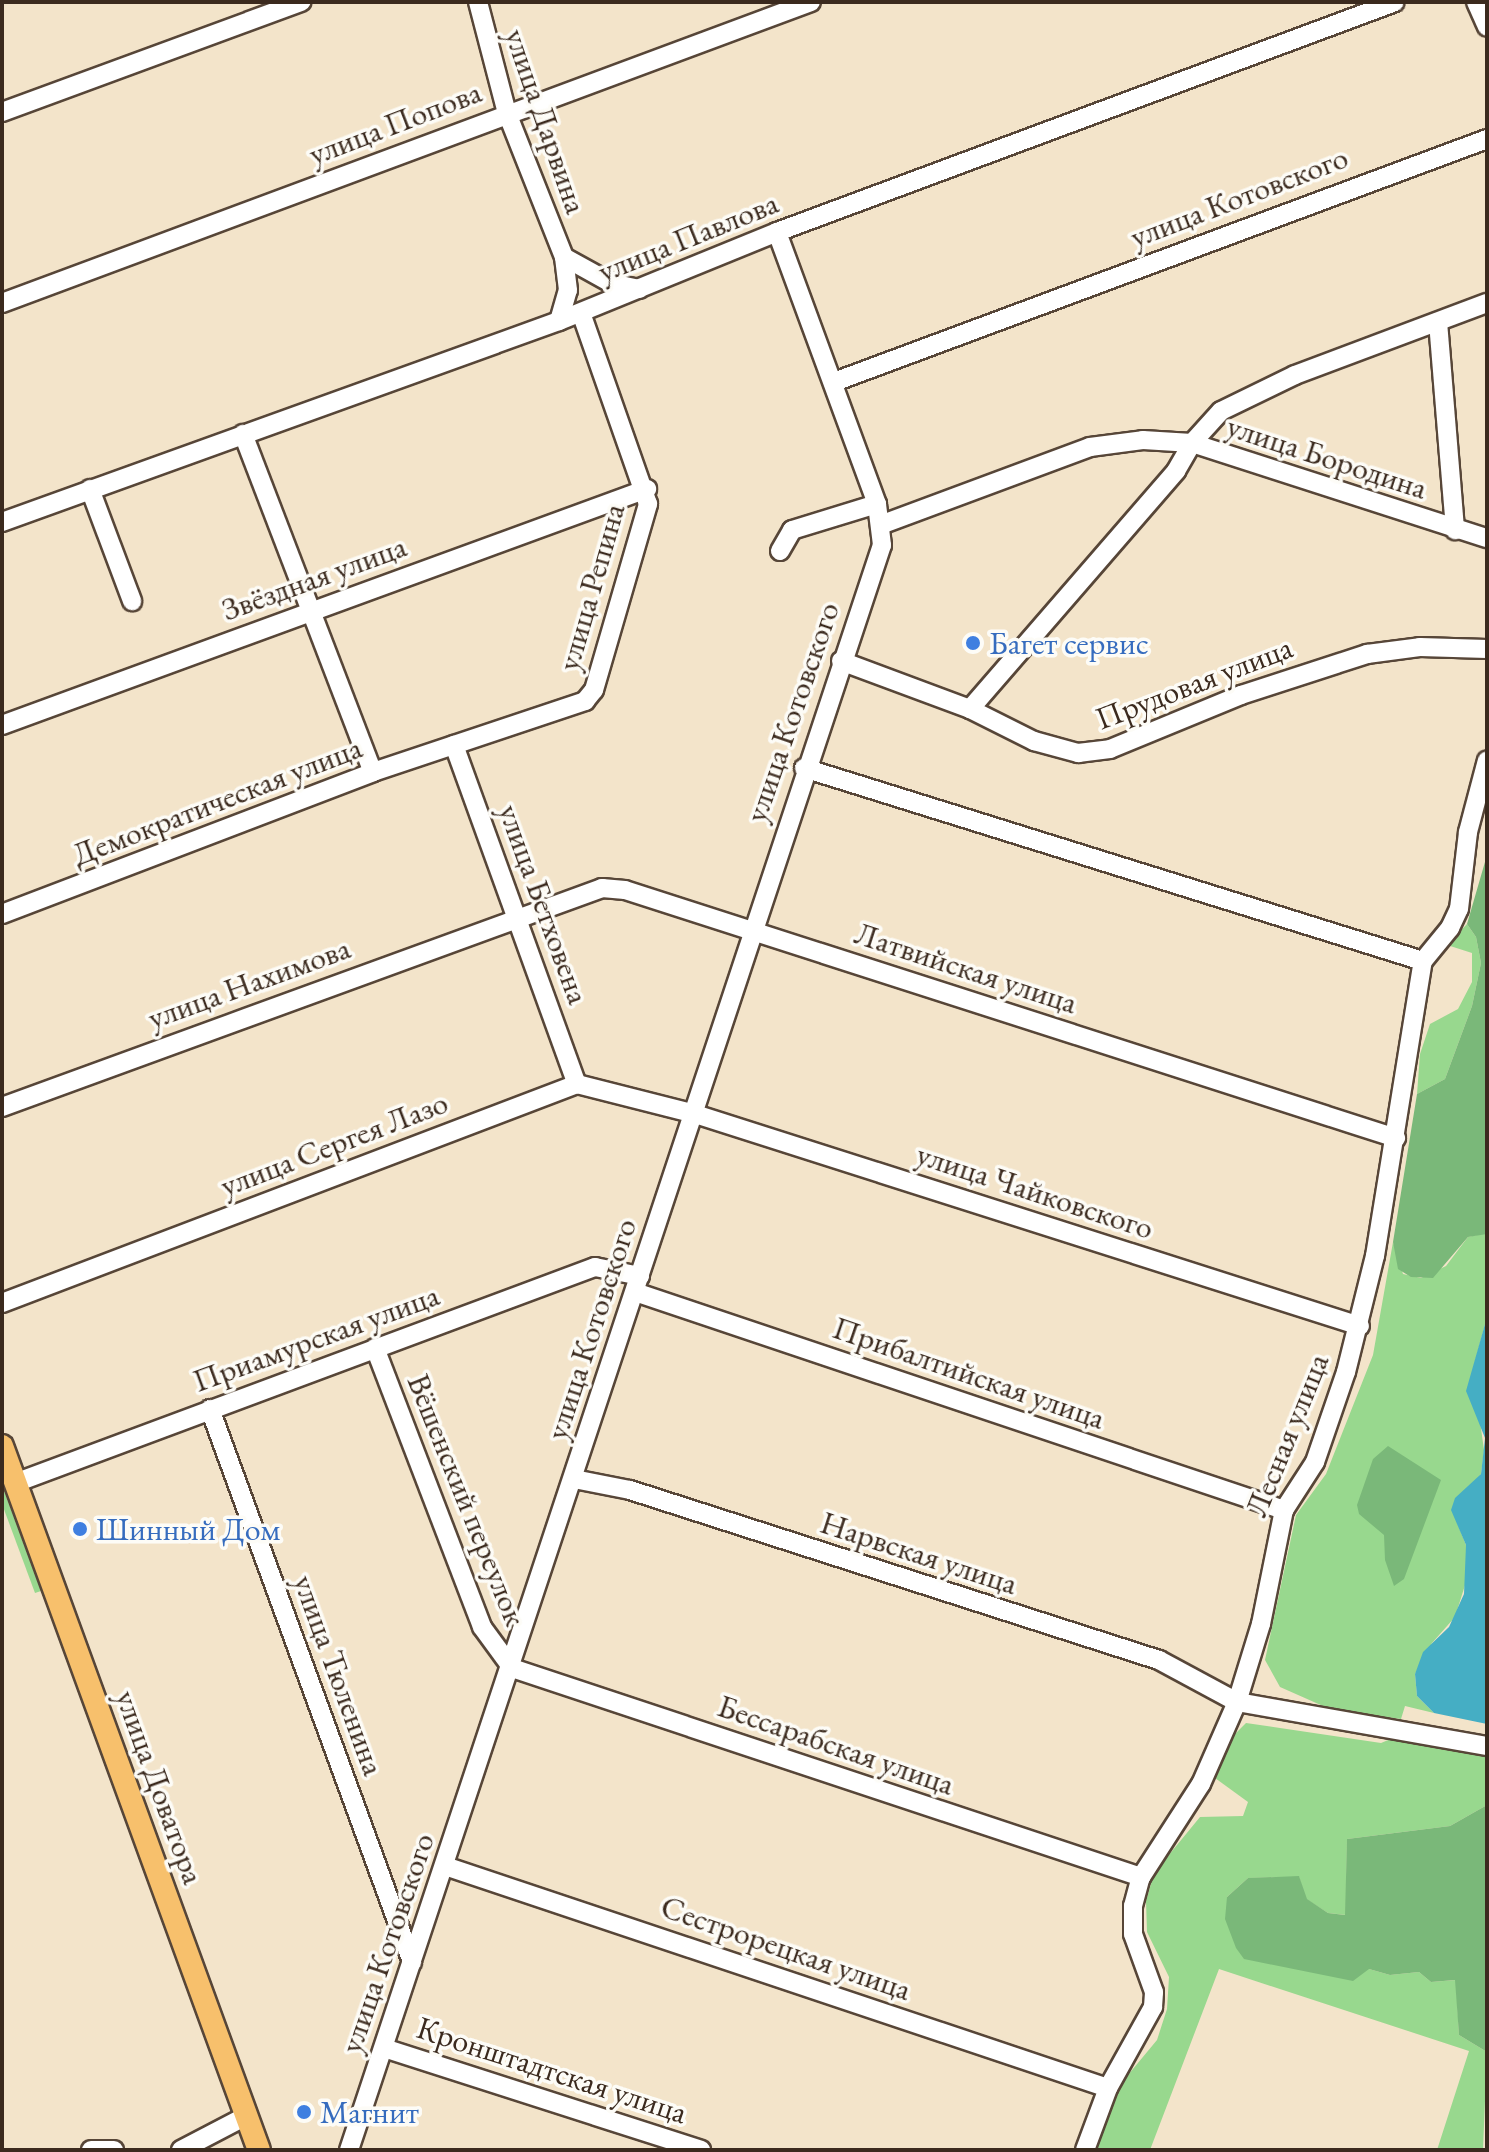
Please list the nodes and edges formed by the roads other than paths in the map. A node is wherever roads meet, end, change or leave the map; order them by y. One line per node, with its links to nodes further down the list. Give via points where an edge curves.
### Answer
1 (301, 2): 7 (street)
2 (478, 2): 8 (street, улица Дарвина)
3 (811, 2): 8 (street, улица Попова)
4 (1395, 2): 10 (street, улица Павлова)
5 (1476, 2): 6 (street)
6 (1487, 27)
7 (2, 112)
8 (507, 113): 11 (street, улица Дарвина); 13 (street, улица Попова)
9 (1487, 139): 18 (street, улица Котовского)
10 (777, 232): 12 (street, улица Павлова); 18 (street, улица Котовского)
11 (564, 257): 12 (street, улица Дарвина, via 611,283); 16 (street, улица Дарвина, via 568,290)
12 (639, 289): 15 (street, улица Павлова)
13 (2, 303)
14 (1487, 303): 17 (street)
15 (581, 313): 16 (street, улица Павлова); 22 (street, улица Репина)
16 (559, 321): 19 (street, улица Павлова)
17 (1438, 322): 20 (street, via 1295,375 1221,411); 26 (street, улица Бородина)
18 (834, 382): 23 (street, улица Котовского)
19 (243, 434): 21 (street, улица Павлова); 30 (street)
20 (1192, 443): 25 (street, via 1143,440 1090,447); 26 (street, улица Бородина); 33 (street, улица Бородина, via 1176,471)
21 (90, 489): 24 (street, улица Павлова); 29 (street)
22 (647, 489): 30 (street, Звёздная улица); 35 (street, улица Репина, via 644,526 594,690 572,708)
23 (877, 504): 25 (street, улица Котовского); 28 (street, via 792,530)
24 (2, 522)
25 (883, 524): 32 (street, улица Котовского, via 882,545)
26 (1455, 530): 27 (street, улица Бородина)
27 (1487, 538)
28 (780, 551)
29 (132, 601)
30 (311, 611): 34 (street, Звёздная улица); 38 (street)
31 (1487, 649): 33 (street, Прудовая улица, via 1420,647 1367,654 1281,680 1096,753 1060,750)
32 (841, 661): 33 (street, Прудовая улица); 37 (street, улица Котовского)
33 (970, 709)
34 (2, 725)
35 (454, 745): 38 (street, Демократическая улица); 40 (street, улица Бетховена)
36 (1487, 760): 42 (street, via 1468,832 1459,909)
37 (804, 768): 41 (street, улица Котовского); 42 (street)
38 (373, 772): 39 (street, Демократическая улица)
39 (2, 914)
40 (517, 916): 41 (street, Латвийская улица, via 602,888); 43 (street, улица Бетховена); 44 (street, улица Нахимова)
41 (751, 930): 45 (street, улица Котовского); 46 (street, Латвийская улица)
42 (1423, 961): 46 (street, Лесная улица)
43 (577, 1084): 45 (street); 48 (street, улица Сергея Лазо)
44 (2, 1107)
45 (692, 1113): 47 (street, улица Котовского); 49 (street, улица Чайковского)
46 (1396, 1138): 49 (street, Лесная улица)
47 (637, 1284): 50 (street, Приамурская улица, via 595,1267); 53 (street, улица Котовского); 55 (street, Прибалтийская улица)
48 (2, 1303)
49 (1360, 1326): 55 (street, Лесная улица, via 1315,1462)
50 (375, 1348): 51 (street, Приамурская улица); 56 (street, Вёшенский переулок, via 482,1627)
51 (210, 1409): 54 (street, Приамурская улица); 61 (street, улица Тюленина)
52 (2, 1446): 54 (main road, улица Доватора)
53 (574, 1479): 56 (street, улица Котовского); 57 (street, Нарвская улица, via 630,1490 1159,1660)
54 (15, 1483): 64 (main road, улица Доватора)
55 (1284, 1510): 57 (street, Лесная улица, via 1261,1624)
56 (512, 1668): 59 (street, улица Котовского); 60 (street, Бессарабская улица)
57 (1237, 1702): 58 (street, Нарвская улица); 60 (street, Лесная улица, via 1201,1784)
58 (1487, 1746)
59 (445, 1866): 61 (street, улица Котовского); 63 (street, Сестрорецкая улица)
60 (1141, 1877): 63 (street, Лесная улица, via 1133,1934 1154,1992 1153,2007)
61 (412, 1962): 62 (street, улица Котовского)
62 (384, 2048): 69 (street, улица Котовского); 70 (street, Кронштадтская улица)
63 (1108, 2088): 71 (street, Лесная улица)
64 (246, 2116): 67 (street); 68 (main road, улица Доватора)
65 (91, 2150): 66 (street)
66 (114, 2150)
67 (181, 2150)
68 (259, 2150)
69 (349, 2150)
70 (701, 2150)
71 (1085, 2150)

